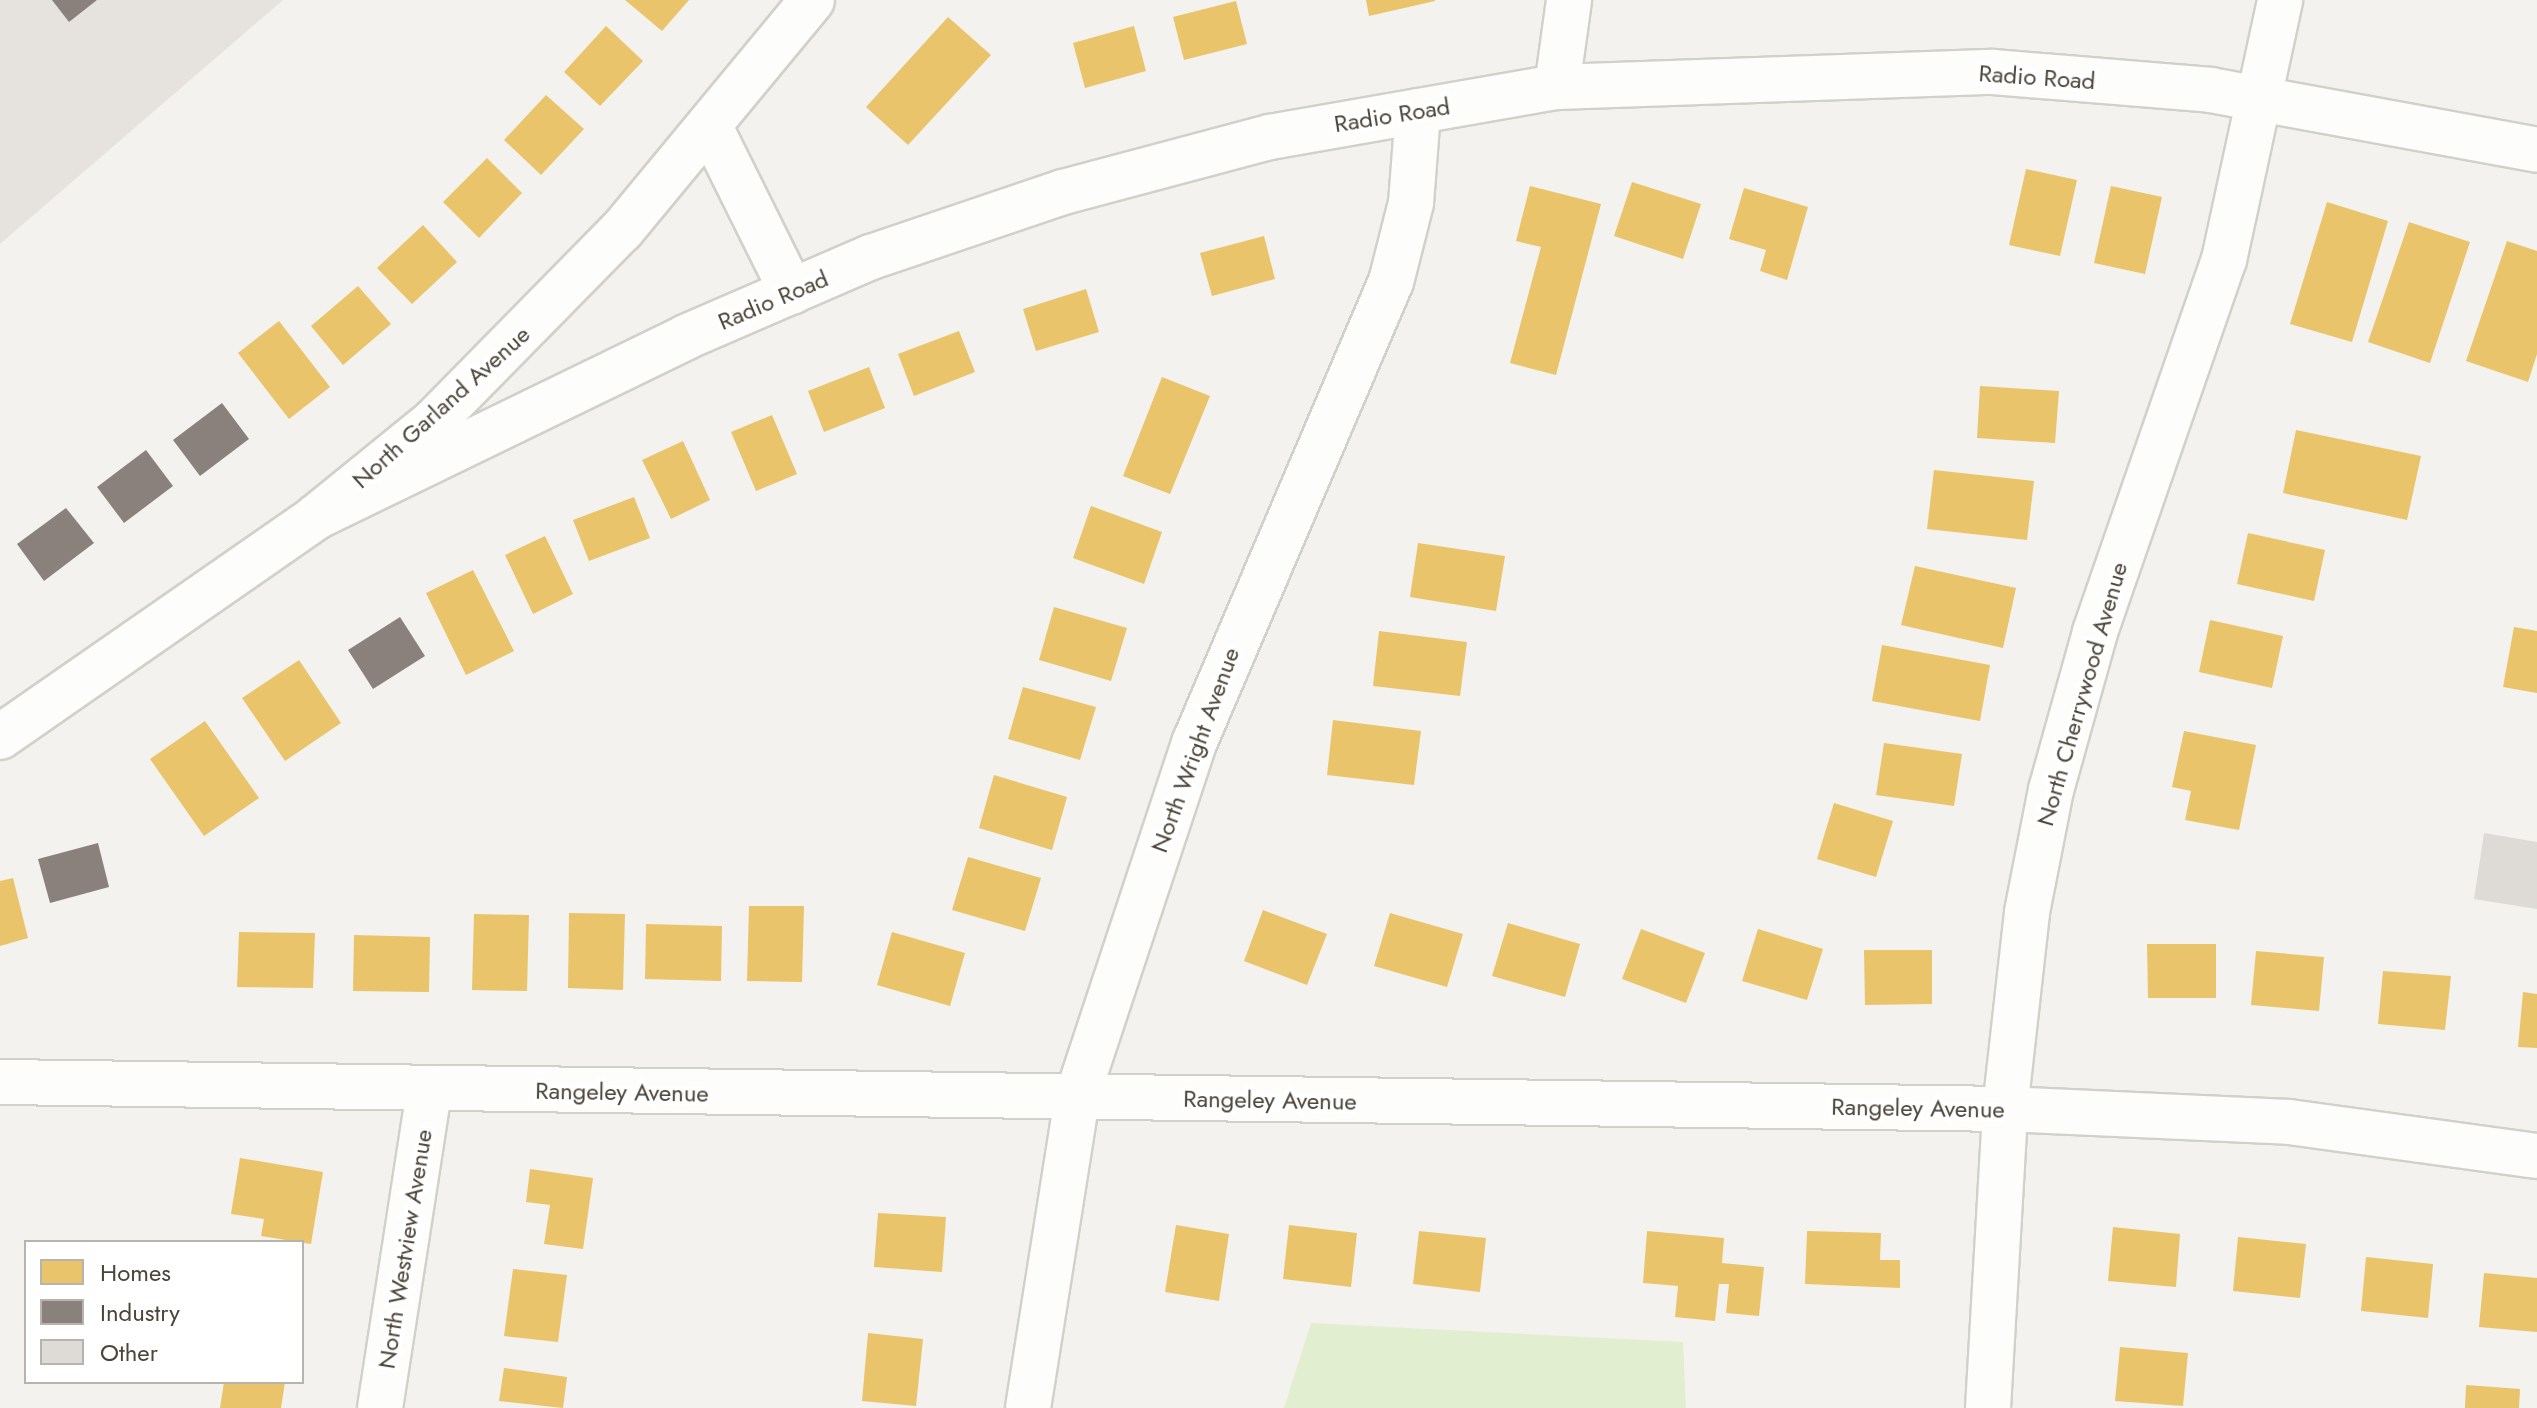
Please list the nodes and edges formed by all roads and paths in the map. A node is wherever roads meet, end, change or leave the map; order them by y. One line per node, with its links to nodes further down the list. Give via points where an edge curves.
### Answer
1 (812, 0): 7 (street, North Garland Avenue)
2 (1569, 0): 4 (street)
3 (2280, 0): 5 (street, North Cherrywood Avenue)
4 (1557, 87): 5 (street, Radio Road, via 1993,72); 6 (street, Radio Road)
5 (2264, 98): 8 (street, Radio Road); 15 (street, North Cherrywood Avenue, via 2224,260 2095,632 2051,790 2027,912)
6 (1418, 111): 9 (street, Radio Road, via 1270,137 1063,192); 14 (street, North Wright Avenue, via 1411,203 1391,282 1195,741)
7 (710, 127): 9 (street); 10 (street, North Garland Avenue, via 506,354)
8 (2537, 150)
9 (792, 292): 10 (street, Radio Road)
10 (316, 517): 11 (street, North Garland Avenue)
11 (0, 737)
12 (0, 1082): 13 (street, Rangeley Avenue)
13 (429, 1090): 14 (street, Rangeley Avenue); 17 (street, North Westview Avenue)
14 (1077, 1097): 15 (street, Rangeley Avenue); 18 (street, North Wright Avenue)
15 (2005, 1109): 16 (street, Rangeley Avenue, via 2289,1122); 19 (street, North Cherrywood Avenue)
16 (2537, 1156)
17 (380, 1408)
18 (1028, 1408)
19 (1988, 1408)

